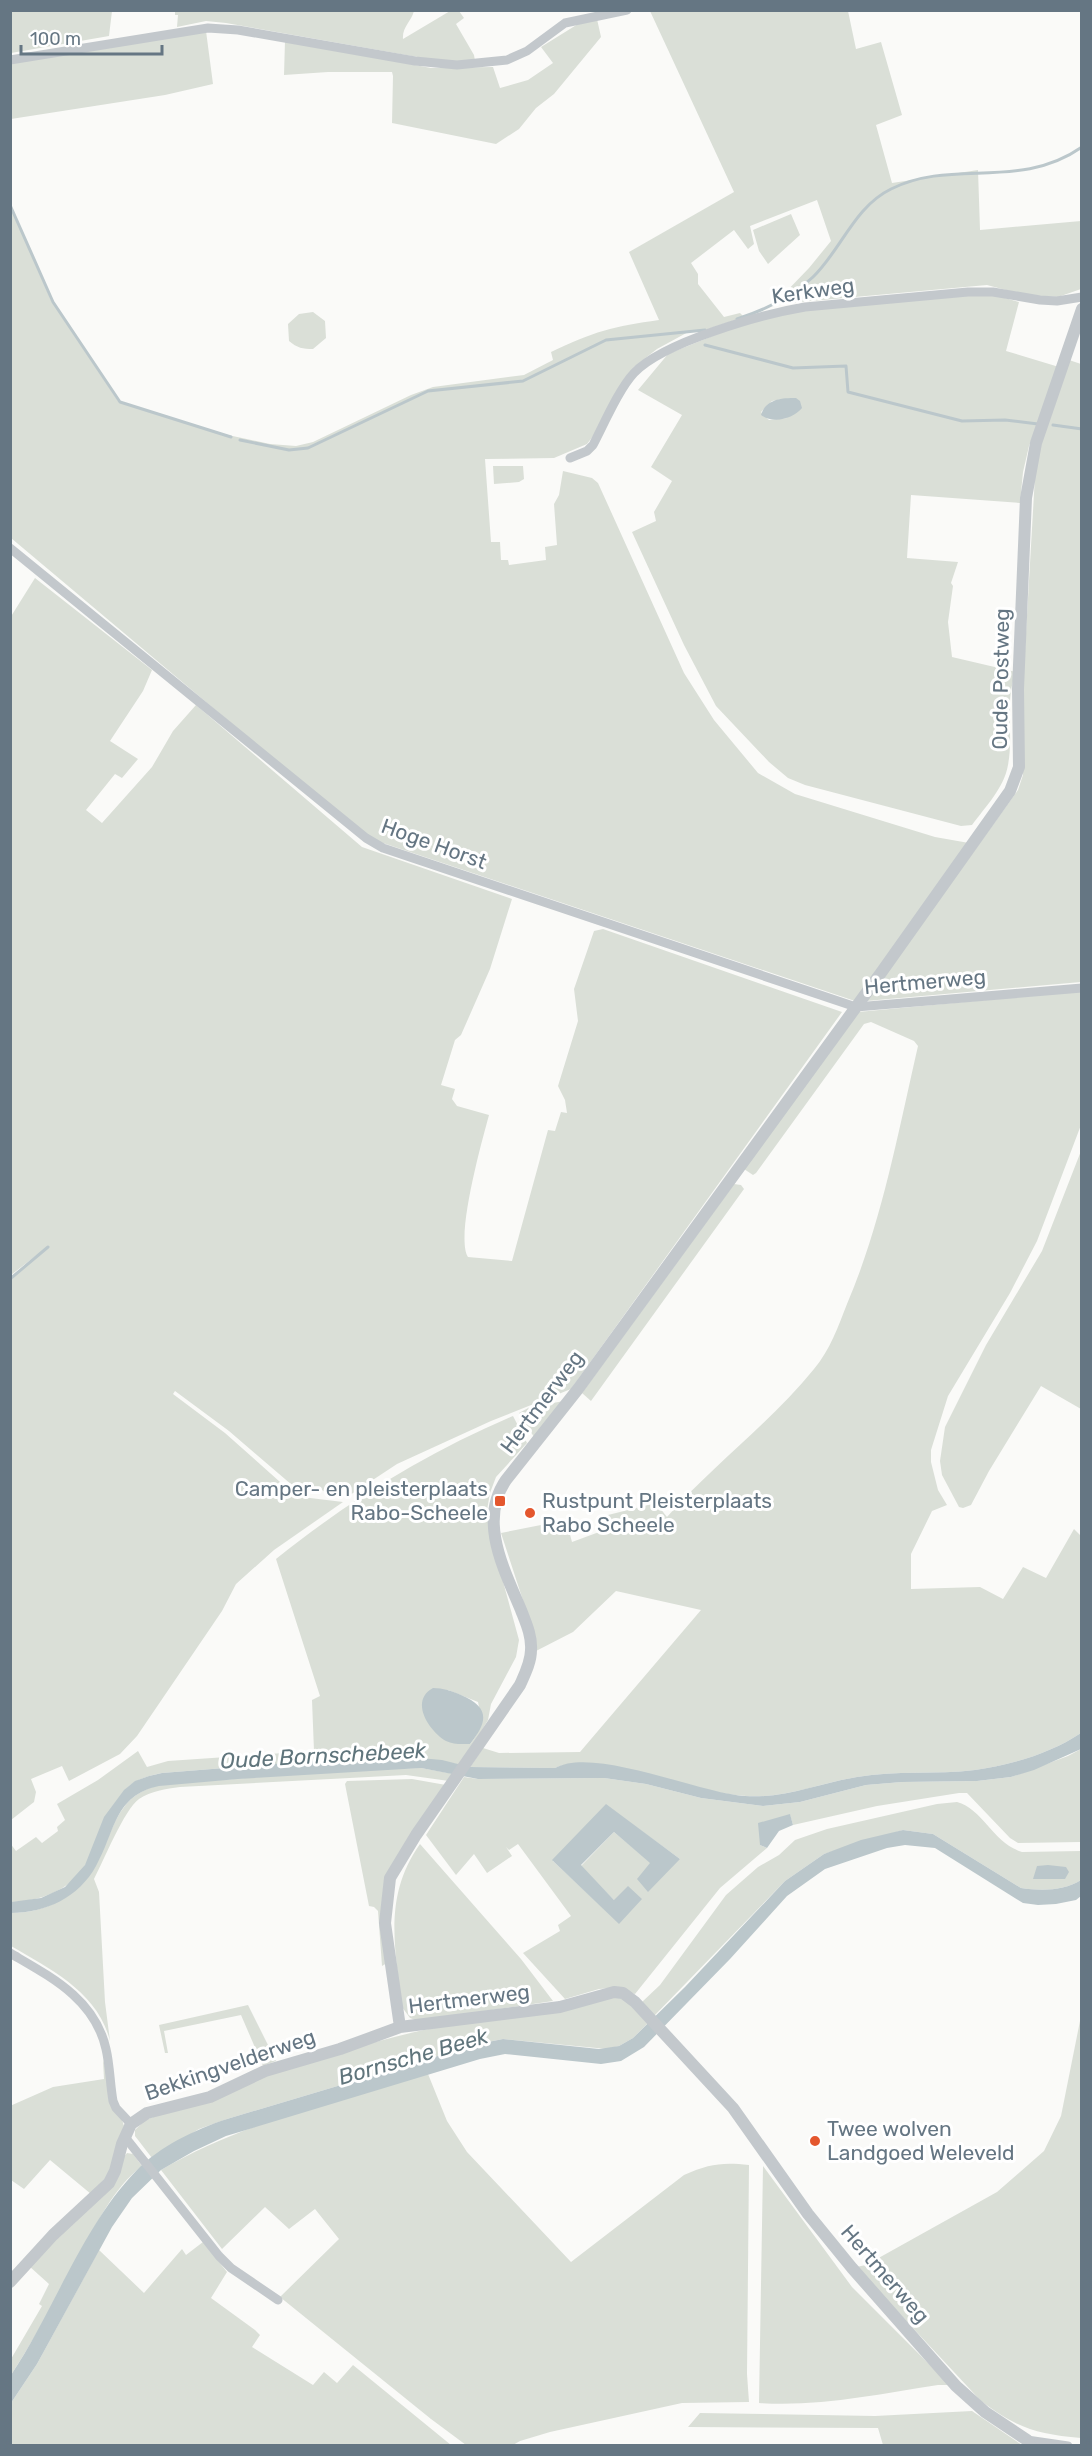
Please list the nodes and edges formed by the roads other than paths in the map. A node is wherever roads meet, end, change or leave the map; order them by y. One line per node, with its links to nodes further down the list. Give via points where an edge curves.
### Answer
1 (627, 10): 2 (street, via 565,23 507,60 468,64 436,64 208,28)
2 (10, 60)
3 (1082, 297): 5 (street, Kerkweg, via 1057,301 993,292 945,294 785,310 687,342 644,363 632,375 593,445)
4 (1082, 309): 8 (street, Oude Postweg, via 1036,443 1026,498 1016,779)
5 (570, 458)
6 (10, 548): 8 (street, Hoge Horst, via 372,843)
7 (1082, 988): 8 (street, Hertmerweg)
8 (856, 1007): 10 (street, Hertmerweg, via 578,1389 502,1486 494,1506 493,1528 529,1629 531,1651 520,1685 390,1878 387,1940)
9 (10, 1953): 11 (street, via 69,1990 92,2013 106,2047 113,2101)
10 (400, 2027): 11 (street, Bekkingvelderweg, via 265,2071 210,2097 157,2109); 15 (street, Hertmerweg, via 560,2007 614,1992 628,1995 734,2108 808,2214 956,2386)
11 (132, 2124): 12 (street, Bekkingvelderweg)
12 (124, 2137): 13 (street, Bekkingvelderweg, via 109,2183); 14 (street, via 219,2256)
13 (10, 2282)
14 (278, 2300)
15 (1029, 2443): 16 (street)
16 (1068, 2445)

